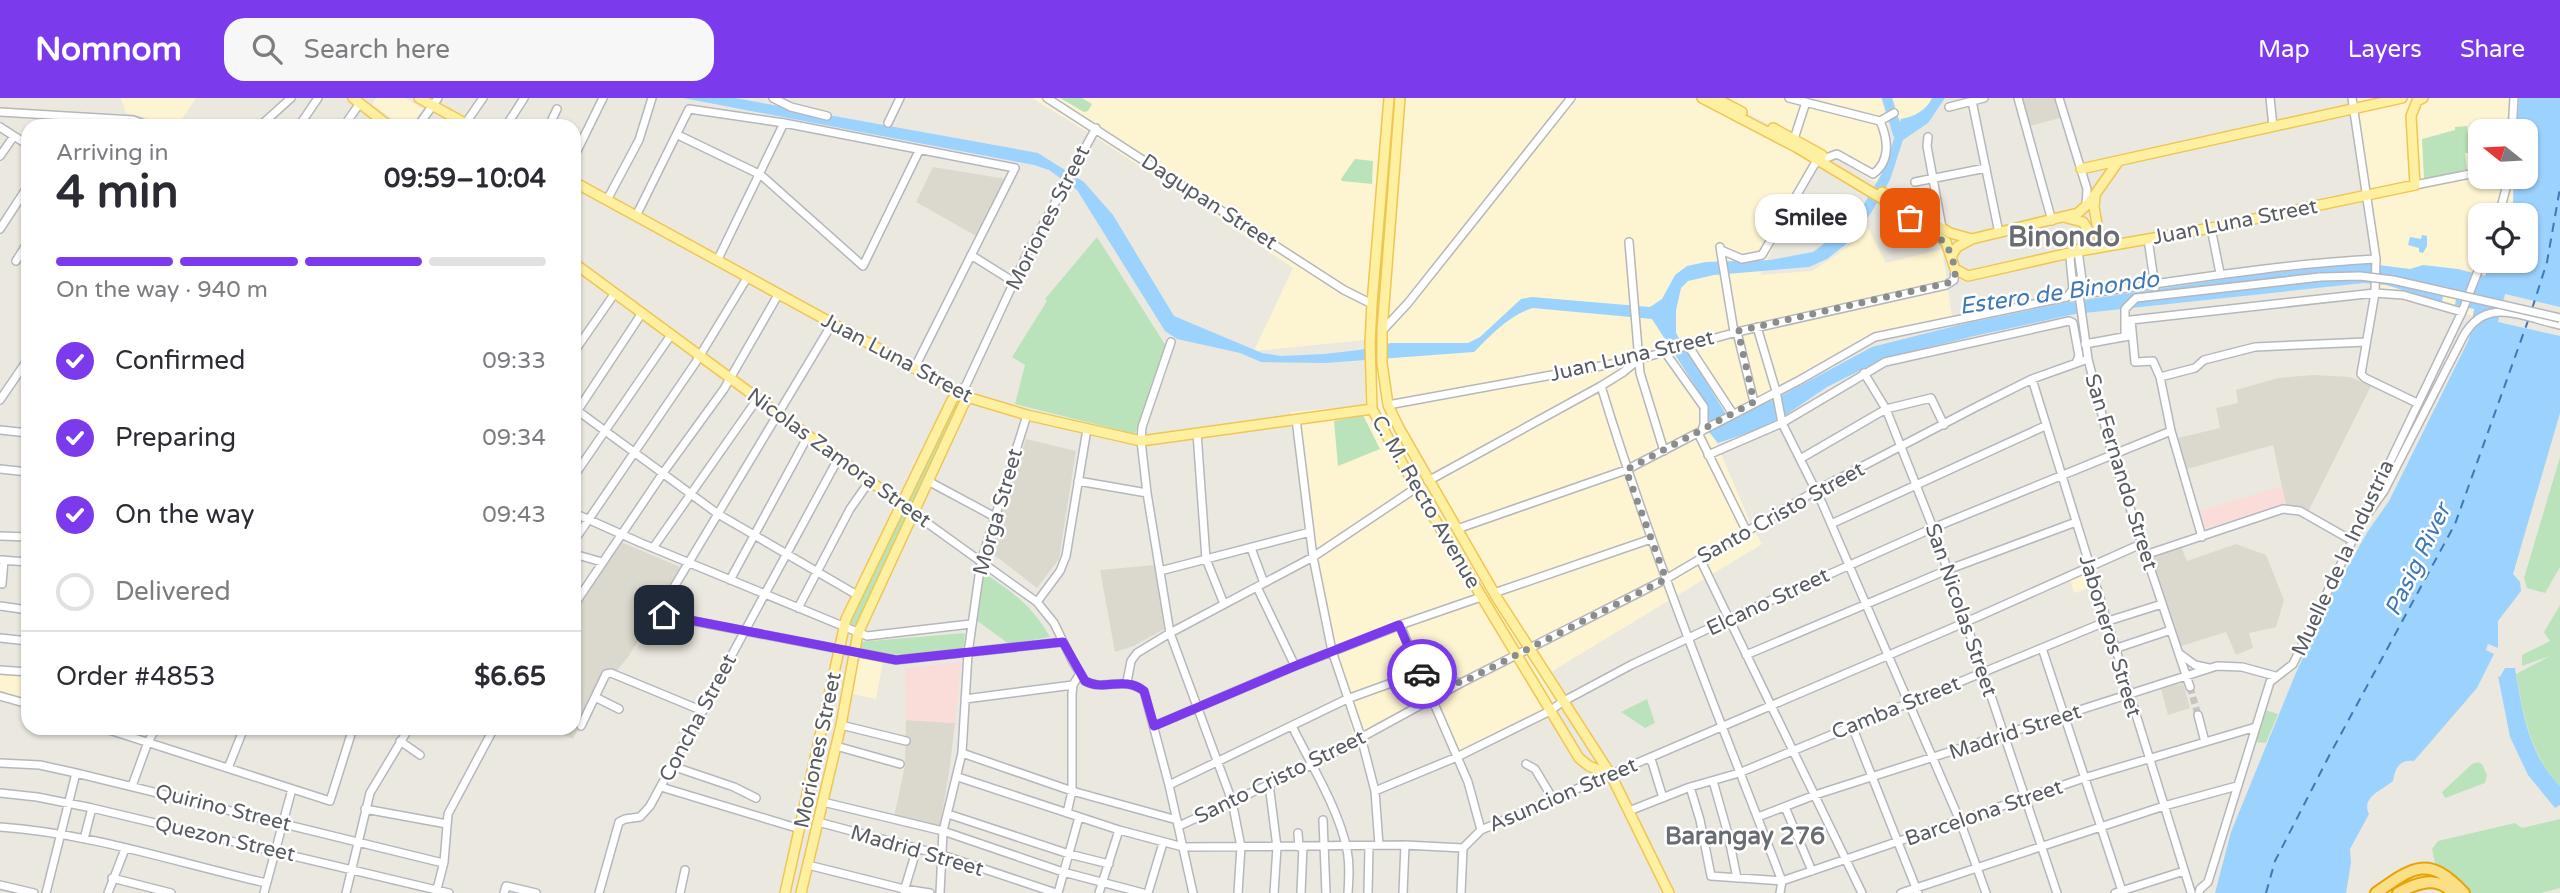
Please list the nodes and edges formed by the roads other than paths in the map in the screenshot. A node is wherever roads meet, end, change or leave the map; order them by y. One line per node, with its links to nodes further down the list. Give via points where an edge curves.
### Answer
1 (291, 98): 39 (street)
2 (318, 98): 40 (street)
3 (419, 98): 26 (main road)
4 (483, 98): 45 (street)
5 (524, 98): 46 (street)
6 (603, 98): 60 (street)
7 (773, 98): 30 (street)
8 (796, 98): 30 (street)
9 (900, 98): 51 (street)
10 (1047, 98): 54 (street, Dagupan Street)
11 (1389, 98): 107 (main road, C. M. Recto Avenue)
12 (1399, 98): 114 (main road, C. M. Recto Avenue)
13 (1571, 98): 114 (street)
14 (1702, 98): 63 (main road)
15 (1715, 98): 58 (main road)
16 (1789, 98): 27 (street)
17 (1984, 98): 28 (street)
18 (2018, 98): 81 (street)
19 (2059, 98): 66 (street)
20 (2270, 98): 52 (street)
21 (2400, 98): 29 (main road); 36 (main road)
22 (2423, 98): 36 (main road)
23 (2514, 98): 48 (street)
24 (652, 99): 77 (street, via 639,140)
25 (357, 101): 41 (street); 42 (main road)
26 (436, 102): 43 (street); 44 (main road)
27 (1806, 102): 49 (street); 58 (street)
28 (1972, 102): 31 (street); 65 (street)
29 (2353, 103): 52 (main road); 74 (street)
30 (790, 107): 35 (street)
31 (1949, 107)
32 (557, 109): 47 (street)
33 (0, 112): 37 (street)
34 (1894, 113): 49 (street)
35 (827, 116)
36 (2411, 116): 72 (main road)
37 (72, 118): 38 (street)
38 (102, 119)
39 (268, 119)
40 (304, 119)
41 (348, 119)
42 (380, 119)
43 (423, 119)
44 (460, 119)
45 (471, 119)
46 (510, 119)
47 (552, 119)
48 (2513, 119)
49 (1880, 121): 63 (street, via 1887,144 1877,172 1837,155)
50 (784, 123): 55 (street, via 689,109); 61 (street); 68 (street)
51 (888, 123)
52 (2273, 126): 64 (main road)
53 (0, 127): 56 (street)
54 (1096, 128): 102 (street, Moriones Street); 107 (street, Dagupan Street)
55 (678, 135): 68 (street); 79 (street)
56 (14, 136): 59 (street); 62 (street)
57 (1927, 137): 69 (street)
58 (1794, 139): 63 (main road)
59 (21, 140)
60 (581, 143)
61 (919, 150): 68 (street, via 863,266); 92 (street, via 1015,168)
62 (0, 156)
63 (1820, 160): 75 (main road); 115 (street, via 1762,255 1742,259 1721,251)
64 (2120, 160): 66 (main road); 73 (main road)
65 (1986, 168): 69 (street); 85 (street)
66 (2081, 169): 78 (street, via 2088,193)
67 (2468, 174): 72 (street, Juan Luna Street)
68 (761, 175): 95 (street)
69 (1933, 178): 70 (street); 82 (street)
70 (1915, 182)
71 (581, 185): 77 (main road, Juan Luna Street)
72 (2415, 185): 74 (main road, Juan Luna Street)
73 (2097, 192): 78 (main road); 89 (main road, via 2094,207)
74 (2368, 194): 83 (main road, Juan Luna Street); 96 (street)
75 (1882, 195): 82 (main road); 93 (main road, via 1946,242)
76 (21, 197): 84 (street)
77 (608, 197): 79 (main road, Juan Luna Street)
78 (2085, 208): 80 (main road)
79 (636, 216): 95 (main road, Juan Luna Street)
80 (2064, 219): 81 (main road); 90 (main road, via 2080,220 2087,226 2087,240)
81 (2052, 221): 85 (main road)
82 (1942, 228): 86 (main road)
83 (2211, 228): 87 (main road, Juan Luna Street); 99 (street)
84 (0, 229)
85 (1999, 233): 86 (main road)
86 (1972, 239): 93 (main road, via 1957,247)
87 (2148, 239): 89 (main road, Juan Luna Street); 103 (street)
88 (1629, 242): 125 (street)
89 (2101, 247): 90 (main road, Juan Luna Street)
90 (2076, 251): 98 (main road, Juan Luna Street, via 1972,276); 103 (street, via 2087,292); 122 (street, San Fernando Street); 135 (street, via 2070,256 2073,289 2067,297 1875,337)
91 (21, 253): 94 (street)
92 (971, 255): 102 (street); 129 (street)
93 (1952, 256): 98 (main road)
94 (16, 261)
95 (717, 261): 101 (main road, Juan Luna Street)
96 (2376, 262): 99 (street, via 2327,261); 104 (street)
97 (581, 268): 105 (main road, Nicolas Zamora Street)
98 (1955, 269): 113 (street, Juan Luna Street, via 1954,280 1946,285)
99 (2220, 273): 103 (street)
100 (2477, 273): 108 (street, Muelle de la Industria)
101 (747, 278): 106 (main road, Juan Luna Street); 124 (street)
102 (1014, 282): 136 (street, Moriones Street)
103 (2155, 289): 110 (street, bridge, via 2360,276); 117 (street, via 2132,300 2125,309)
104 (2375, 290): 108 (street); 117 (street, via 2132,319); 120 (street)
105 (615, 293): 109 (main road, Nicolas Zamora Street); 118 (street)
106 (778, 295): 111 (main road, Juan Luna Street); 132 (street)
107 (1372, 304): 143 (main road, C. M. Recto Avenue)
108 (2463, 309): 141 (street, Muelle de la Industria)
109 (642, 313): 116 (main road, Nicolas Zamora Street); 139 (street)
110 (2560, 318)
111 (832, 324): 129 (main road, Juan Luna Street); 145 (street)
112 (2560, 325): 202 (street, via 2493,311 2473,320 2384,491)
113 (1757, 327): 115 (street, Juan Luna Street); 135 (street)
114 (1382, 331): 142 (main road, C. M. Recto Avenue)
115 (1736, 332): 121 (street, Juan Luna Street); 140 (street)
116 (671, 335): 124 (main road, Nicolas Zamora Street); 155 (street)
117 (2128, 336): 122 (street); 131 (street, via 2135,362 2153,361)
118 (581, 342)
119 (1171, 342): 161 (street)
120 (2366, 342): 131 (street, via 2260,347 2204,360 2196,368); 141 (street, via 2361,374)
121 (1686, 344): 123 (street, Juan Luna Street); 146 (street)
122 (2085, 344): 126 (street, San Fernando Street)
123 (1666, 351): 125 (street, Juan Luna Street); 158 (street, via 1704,407)
124 (700, 356): 132 (main road, Nicolas Zamora Street); 164 (street)
125 (1639, 359): 134 (street); 142 (street, Juan Luna Street); 163 (street)
126 (2088, 359): 127 (street, Santo Cristo Street); 165 (street, San Fernando Street)
127 (2076, 363): 130 (street, via 2073,323 2069,321 1885,362); 133 (street, Santo Cristo Street)
128 (21, 369): 138 (street)
129 (914, 369): 136 (main road, Juan Luna Street)
130 (1864, 373): 144 (street, San Nicolas Street); 150 (street)
131 (2160, 377): 156 (street)
132 (730, 378): 137 (main road, Nicolas Zamora Street); 173 (street)
133 (2032, 379): 151 (street, Santo Cristo Street); 152 (street, Jaboneros Street)
134 (1601, 386): 171 (street); 177 (street)
135 (1776, 394): 140 (street); 150 (street)
136 (962, 395): 148 (main road, Juan Luna Street); 175 (main road, Moriones Street); 184 (main road, Moriones Street, via 952,400)
137 (758, 398): 145 (main road, Nicolas Zamora Street); 183 (street)
138 (0, 400)
139 (581, 402)
140 (1754, 402): 146 (street)
141 (2417, 403): 202 (street, Muelle de la Industria)
142 (1388, 405): 177 (main road, C. M. Recto Avenue)
143 (1372, 409): 149 (main road, Juan Luna Street); 180 (main road, C. M. Recto Avenue)
144 (1886, 409): 151 (street, via 1931,398); 162 (street, San Nicolas Street); 168 (street)
145 (779, 414): 160 (main road, Nicolas Zamora Street); 186 (street)
146 (1733, 414): 158 (street)
147 (581, 415): 155 (street)
148 (1027, 415): 153 (main road, Juan Luna Street); 188 (street, Morga Street)
149 (1296, 419): 159 (main road, Juan Luna Street); 195 (street)
150 (1781, 421): 166 (street); 168 (street)
151 (1944, 425): 162 (street, Santo Cristo Street)
152 (2045, 426): 174 (street, Jaboneros Street); 179 (street)
153 (1087, 429): 161 (main road, Juan Luna Street); 176 (street)
154 (0, 430): 157 (street)
155 (604, 430): 164 (street); 169 (street)
156 (2171, 431): 165 (street, Elcano Street); 201 (street)
157 (21, 432)
158 (1700, 432): 163 (street); 166 (street)
159 (1197, 433): 161 (main road, Juan Luna Street); 211 (street)
160 (808, 436): 167 (main road, Nicolas Zamora Street); 199 (street)
161 (1141, 440): 182 (street)
162 (1902, 447): 179 (street, San Nicolas Street); 181 (street, Santo Cristo Street)
163 (1664, 451): 171 (street)
164 (634, 452): 173 (street); 189 (street)
165 (2112, 454): 174 (street, Elcano Street); 204 (street, San Fernando Street)
166 (1708, 455): 196 (street)
167 (838, 458): 178 (main road, Nicolas Zamora Street); 207 (street, Concha Street)
168 (1800, 459): 181 (street)
169 (581, 465)
170 (0, 469): 172 (street)
171 (1626, 470): 192 (street); 203 (street)
172 (21, 471)
173 (663, 472): 183 (street); 197 (street)
174 (2061, 475): 190 (street, Jaboneros Street); 193 (street, Elcano Street)
175 (928, 481): 185 (main road, Moriones Street); 188 (street)
176 (1078, 481): 182 (street); 232 (street, via 1064,564)
177 (1428, 481): 192 (main road, C. M. Recto Avenue)
178 (869, 482): 184 (main road, Nicolas Zamora Street); 222 (street)
179 (1916, 483): 191 (street); 193 (street, San Nicolas Street)
180 (1416, 488): 210 (street); 231 (main road, C. M. Recto Avenue)
181 (1816, 490): 191 (street); 196 (street, Santo Cristo Street)
182 (1147, 493): 221 (street)
183 (691, 494): 186 (street); 205 (street)
184 (901, 504): 185 (main road, Nicolas Zamora Street); 230 (main road, Moriones Street)
185 (912, 512): 216 (street, Nicolas Zamora Street); 247 (main road, Moriones Street)
186 (718, 514): 199 (street); 217 (street)
187 (581, 516): 189 (street)
188 (995, 517): 216 (street, Morga Street)
189 (588, 520): 194 (street); 197 (street)
190 (2076, 522): 219 (street, Jaboneros Street); 220 (street)
191 (1831, 524): 218 (street)
192 (1457, 528): 228 (main road, C. M. Recto Avenue)
193 (1933, 528): 218 (street, Elcano Street); 220 (street, San Nicolas Street)
194 (581, 530)
195 (1310, 532): 206 (street); 210 (street)
196 (1746, 532): 212 (street, Santo Cristo Street)
197 (620, 535): 205 (street); 215 (street)
198 (0, 536): 200 (street)
199 (755, 536): 207 (street); 224 (street)
200 (21, 537)
201 (2202, 537): 202 (street, via 2291,508); 208 (street)
202 (2352, 537): 272 (street, Muelle de la Industria, via 2293,664)
203 (1651, 539): 223 (street); 228 (street)
204 (2141, 544): 208 (street, San Fernando Street); 219 (street, Asuncion Street)
205 (653, 548): 217 (street)
206 (1251, 548): 211 (street); 226 (street)
207 (785, 554): 222 (street); 229 (street, Concha Street)
208 (2145, 555): 235 (street, San Fernando Street)
209 (581, 556): 215 (street)
210 (1313, 557): 226 (street); 258 (street)
211 (1206, 559): 221 (street); 233 (street)
212 (1700, 559): 223 (street, Santo Cristo Street); 239 (street)
213 (2, 560): 214 (street); 225 (street)
214 (21, 561)
215 (602, 562): 227 (street)
216 (981, 562): 232 (street, Nicolas Zamora Street); 242 (street, Morga Street)
217 (689, 563): 224 (street); 245 (street, via 660,612)
218 (1848, 566): 234 (street); 239 (street, Elcano Street)
219 (2088, 568): 240 (street, Asuncion Street); 241 (street, Jaboneros Street)
220 (1947, 569): 234 (street); 240 (street, San Nicolas Street)
221 (1160, 571): 248 (street)
222 (817, 573): 230 (street); 237 (street)
223 (1666, 579): 250 (street); 253 (street, Santo Cristo Street)
224 (730, 580): 229 (street)
225 (2, 584)
226 (1260, 585): 233 (street); 264 (street)
227 (581, 590)
228 (1494, 593): 253 (main road, C. M. Recto Avenue)
229 (765, 595): 237 (street); 245 (street, Concha Street)
230 (857, 595): 244 (main road, Moriones Street)
231 (1481, 597): 243 (street); 261 (main road, C. M. Recto Avenue)
232 (1037, 602): 252 (street, Nicolas Zamora Street)
233 (1224, 604): 248 (street)
234 (1866, 604): 262 (street); 263 (street)
235 (2162, 604): 241 (street, Camba Street); 246 (street, San Fernando Street)
236 (0, 607): 238 (street)
237 (798, 608): 244 (street)
238 (21, 609)
239 (1729, 619): 250 (street, Elcano Street); 262 (street)
240 (1966, 622): 263 (street, Asuncion Street); 268 (street, San Nicolas Street)
241 (2105, 622): 254 (street, Camba Street); 256 (street, Jaboneros Street)
242 (971, 624): 247 (street, via 872,637); 260 (street, Morga Street)
243 (1399, 625): 258 (street); 269 (street)
244 (843, 627): 247 (street); 255 (main road, Moriones Street)
245 (745, 630): 255 (street); 289 (street, Concha Street)
246 (2171, 630): 256 (street); 259 (street, San Fernando Street)
247 (858, 633): 257 (main road, Moriones Street)
248 (1170, 633): 273 (street, via 1133,656); 288 (street)
249 (0, 638): 251 (street)
250 (1687, 639): 284 (street, Elcano Street); 298 (street)
251 (21, 640)
252 (1063, 642): 260 (street); 270 (street, Nicolas Zamora Street)
253 (1530, 648): 261 (street, Santo Cristo Street); 284 (main road, C. M. Recto Avenue)
254 (2042, 648): 268 (street, Camba Street); 292 (street)
255 (840, 649): 257 (street); 371 (main road, Moriones Street)
256 (2114, 649): 278 (street, Jaboneros Street)
257 (854, 652): 260 (street, via 908,660); 293 (main road, Moriones Street)
258 (1332, 652): 264 (street); 281 (street)
259 (2178, 652): 265 (street, via 2195,666); 271 (street, San Fernando Street)
260 (968, 653): 280 (street, Morga Street)
261 (1516, 655): 274 (street, Santo Cristo Street); 290 (main road, C. M. Recto Avenue)
262 (1746, 655): 286 (street)
263 (1888, 656): 285 (street); 286 (street, Asuncion Street)
264 (1295, 666): 288 (street)
265 (2209, 668): 271 (street, Madrid Street); 272 (street, Madrid Street, via 2241,667)
266 (0, 670): 267 (street)
267 (21, 672)
268 (1983, 672): 285 (street, Camba Street); 306 (street, San Nicolas Street)
269 (1420, 674): 274 (street); 281 (street); 282 (street)
270 (1079, 675): 273 (street, via 1090,684); 275 (street)
271 (2186, 676): 276 (street, San Fernando Street); 278 (street, Madrid Street)
272 (2276, 676): 299 (street, Muelle de la Industria)
273 (1127, 682): 295 (street, via 1144,691)
274 (1461, 683): 282 (street, Santo Cristo Street)
275 (1073, 685): 280 (street); 343 (street)
276 (2190, 687)
277 (0, 696): 283 (street)
278 (2129, 696): 292 (street, Madrid Street); 321 (street, Jaboneros Street)
279 (595, 697): 287 (street); 289 (street, via 606,674 617,674); 294 (street)
280 (965, 699): 315 (street, Morga Street)
281 (1348, 699): 296 (street); 307 (street)
282 (1432, 699): 307 (street, Santo Cristo Street); 317 (street)
283 (21, 702)
284 (1562, 702): 290 (street, Elcano Street); 313 (main road, C. M. Recto Avenue)
285 (1909, 703): 297 (street, Camba Street); 320 (street)
286 (1771, 706): 298 (street, Asuncion Street); 314 (street)
287 (619, 709)
288 (1198, 709): 295 (street); 322 (street)
289 (702, 711): 327 (street, Concha Street)
290 (1550, 711): 317 (street, Elcano Street); 318 (main road, C. M. Recto Avenue)
291 (2198, 715): 311 (street)
292 (2064, 716): 306 (street, Madrid Street); 334 (street)
293 (841, 725): 309 (street); 312 (main road, Moriones Street)
294 (581, 726)
295 (1154, 726): 337 (street)
296 (1292, 726): 322 (street); 326 (street)
297 (1852, 726): 314 (street, Camba Street); 333 (street)
298 (1723, 727): 319 (street, Asuncion Street); 330 (street)
299 (2256, 727): 311 (street, Barcelona Street); 339 (street, Muelle de la Industria)
300 (126, 735): 310 (street)
301 (152, 735): 310 (street)
302 (241, 735): 328 (street)
303 (351, 735): 342 (street, via 330,801)
304 (404, 735): 308 (street)
305 (490, 735): 368 (street, via 454,800)
306 (2003, 735): 320 (street, Madrid Street); 349 (street, San Nicolas Street)
307 (1361, 737): 326 (street, Santo Cristo Street); 344 (street)
308 (400, 741): 316 (street); 357 (street)
309 (906, 741)
310 (148, 742): 328 (street); 338 (street)
311 (2206, 742): 321 (street, Barcelona Street)
312 (836, 746): 324 (street); 352 (main road, Moriones Street)
313 (1593, 749): 318 (main road, via 1589,760); 331 (main road, C. M. Recto Avenue)
314 (1792, 751): 330 (street, Camba Street); 346 (street)
315 (962, 752): 332 (street, Morga Street); 343 (street, Santo Cristo Street)
316 (420, 755)
317 (1457, 757): 344 (street, Elcano Street); 373 (street)
318 (1579, 758): 331 (main road)
319 (1648, 759): 331 (street, Asuncion Street); 348 (street)
320 (1933, 759): 333 (street, Madrid Street); 364 (street)
321 (2149, 759): 334 (street, Barcelona Street); 354 (street, Jaboneros Street)
322 (1217, 762): 337 (street); 351 (street)
323 (0, 763): 329 (street, Quirino Street)
324 (900, 764)
325 (1526, 764): 350 (street, via 1535,769)
326 (1311, 765): 336 (street, Santo Cristo Street); 384 (street)
327 (672, 766): 340 (street, Concha Street); 347 (street)
328 (228, 768): 342 (street)
329 (76, 773): 338 (street, Quirino Street); 353 (street)
330 (1739, 773): 335 (street, Camba Street); 362 (street)
331 (1611, 775): 350 (street, Asuncion Street); 358 (main road, C. M. Recto Avenue)
332 (958, 777): 359 (street); 360 (street, Morga Street)
333 (1871, 778): 346 (street, Madrid Street); 379 (street)
334 (2084, 778): 349 (street, Barcelona Street); 370 (street)
335 (1713, 781): 341 (street, Camba Street); 408 (street)
336 (1269, 784): 351 (street, Santo Cristo Street); 389 (street)
337 (1169, 785): 367 (street)
338 (132, 786): 365 (street, Quirino Street)
339 (2237, 786): 354 (street); 419 (street, Muelle de la Industria, via 2208,882)
340 (660, 787): 371 (street); 428 (street, Concha Street, via 644,814 620,822)
341 (1690, 787): 348 (street, Camba Street); 408 (street, Barcelona Street, via 1711,876)
342 (292, 789): 365 (street)
343 (1072, 791): 359 (street); 367 (street, Santo Cristo Street)
344 (1375, 791): 381 (street)
345 (0, 793): 353 (street, Quezon Street)
346 (1815, 795): 355 (street, Madrid Street); 397 (street)
347 (756, 798)
348 (1663, 798): 358 (street, Camba Street)
349 (2026, 798): 364 (street, Barcelona Street); 386 (street, San Nicolas Street)
350 (1552, 799): 373 (street, Asuncion Street)
351 (1232, 801): 367 (street, Santo Cristo Street); 388 (street)
352 (823, 802): 366 (main road, Moriones Street); 374 (street)
353 (68, 803): 356 (street, Quezon Street); 376 (street)
354 (2164, 806): 370 (street); 405 (street, Jaboneros Street)
355 (1785, 807): 362 (street, Madrid Street); 404 (street)
356 (92, 808): 377 (street); 394 (street, Quezon Street)
357 (365, 809): 368 (street); 378 (street)
358 (1629, 811): 446 (main road, C. M. Recto Avenue)
359 (1067, 813): 361 (street)
360 (948, 814): 374 (street, Morga Street); 395 (street)
361 (1079, 817): 372 (street); 395 (street)
362 (1758, 817): 409 (street)
363 (1323, 820): 383 (street)
364 (1959, 821): 379 (street, Barcelona Street); 401 (street)
365 (282, 822): 378 (street, Quirino Street); 394 (street)
366 (818, 822): 391 (street, Madrid Street); 400 (main road, Moriones Street)
367 (1178, 823): 387 (street)
368 (447, 824): 398 (street)
369 (0, 827): 376 (street)
370 (2100, 827): 386 (street); 418 (street)
371 (800, 829): 430 (main road, Moriones Street)
372 (1119, 830): 380 (street); 399 (street)
373 (1481, 830): 392 (street, Asuncion Street)
374 (943, 831): 396 (street, Morga Street); 406 (street)
375 (1298, 833): 390 (street)
376 (60, 834): 377 (street); 421 (street)
377 (84, 839): 393 (street)
378 (359, 841): 398 (street, Quirino Street); 402 (street)
379 (1899, 842): 397 (street, Barcelona Street); 415 (street)
380 (1163, 843): 387 (street); 436 (street)
381 (1379, 845): 382 (street); 385 (street)
382 (1405, 845): 392 (street); 444 (street)
383 (1324, 846): 384 (street); 390 (street); 441 (street)
384 (1346, 846): 385 (street); 442 (street)
385 (1369, 846): 443 (street)
386 (2042, 846): 401 (street); 451 (street, San Nicolas Street)
387 (1183, 847): 388 (street); 437 (street)
388 (1241, 847): 389 (street); 438 (street)
389 (1277, 847): 390 (street); 439 (street)
390 (1301, 847): 440 (street)
391 (917, 848): 396 (street, Madrid Street); 417 (street)
392 (1463, 848): 445 (street)
393 (125, 849): 407 (street); 411 (street)
394 (275, 850): 402 (street, Quezon Street); 411 (street)
395 (1069, 854): 399 (street); 406 (street)
396 (942, 855): 433 (street, Morga Street); 434 (street, Madrid Street)
397 (1845, 859): 404 (street, Barcelona Street); 448 (street)
398 (443, 863): 413 (street)
399 (1108, 864): 410 (street)
400 (808, 865): 417 (street); 431 (main road, Moriones Street)
401 (1976, 867): 415 (street); 450 (street)
402 (353, 868): 413 (street, Quezon Street); 425 (street)
403 (685, 870): 429 (street)
404 (1812, 871): 409 (street, Barcelona Street)
405 (2184, 871): 418 (street); 419 (street, Jaboneros Street)
406 (1063, 872): 410 (street); 434 (street)
407 (112, 878): 422 (street); 423 (street)
408 (1737, 878): 409 (street, Barcelona Street)
409 (1782, 881): 447 (street)
410 (1103, 882): 435 (street); 436 (street)
411 (266, 883): 424 (street)
412 (0, 885): 416 (street)
413 (437, 889): 426 (street, Quezon Street)
414 (505, 889): 427 (street)
415 (1917, 890): 449 (street)
416 (20, 891): 420 (street)
417 (904, 891): 432 (street)
418 (2118, 892)
419 (2194, 892)
420 (34, 893)
421 (46, 893)
422 (108, 893)
423 (170, 893)
424 (264, 893)
425 (346, 893)
426 (449, 893)
427 (537, 893)
428 (599, 893)
429 (680, 893)
430 (785, 893)
431 (801, 893)
432 (930, 893)
433 (940, 893)
434 (1057, 893)
435 (1099, 893)
436 (1145, 893)
437 (1193, 893)
438 (1238, 893)
439 (1274, 893)
440 (1301, 893)
441 (1326, 893)
442 (1348, 893)
443 (1368, 893)
444 (1403, 893)
445 (1461, 893)
446 (1669, 893)
447 (1780, 893)
448 (1862, 893)
449 (1901, 893)
450 (1986, 893)
451 (2057, 893)
452 (2376, 893): 455 (highway, via 2408,873 2431,869 2446,875)
453 (2398, 893): 454 (highway, via 2432,882 2444,884)
454 (2453, 893)
455 (2464, 893)

